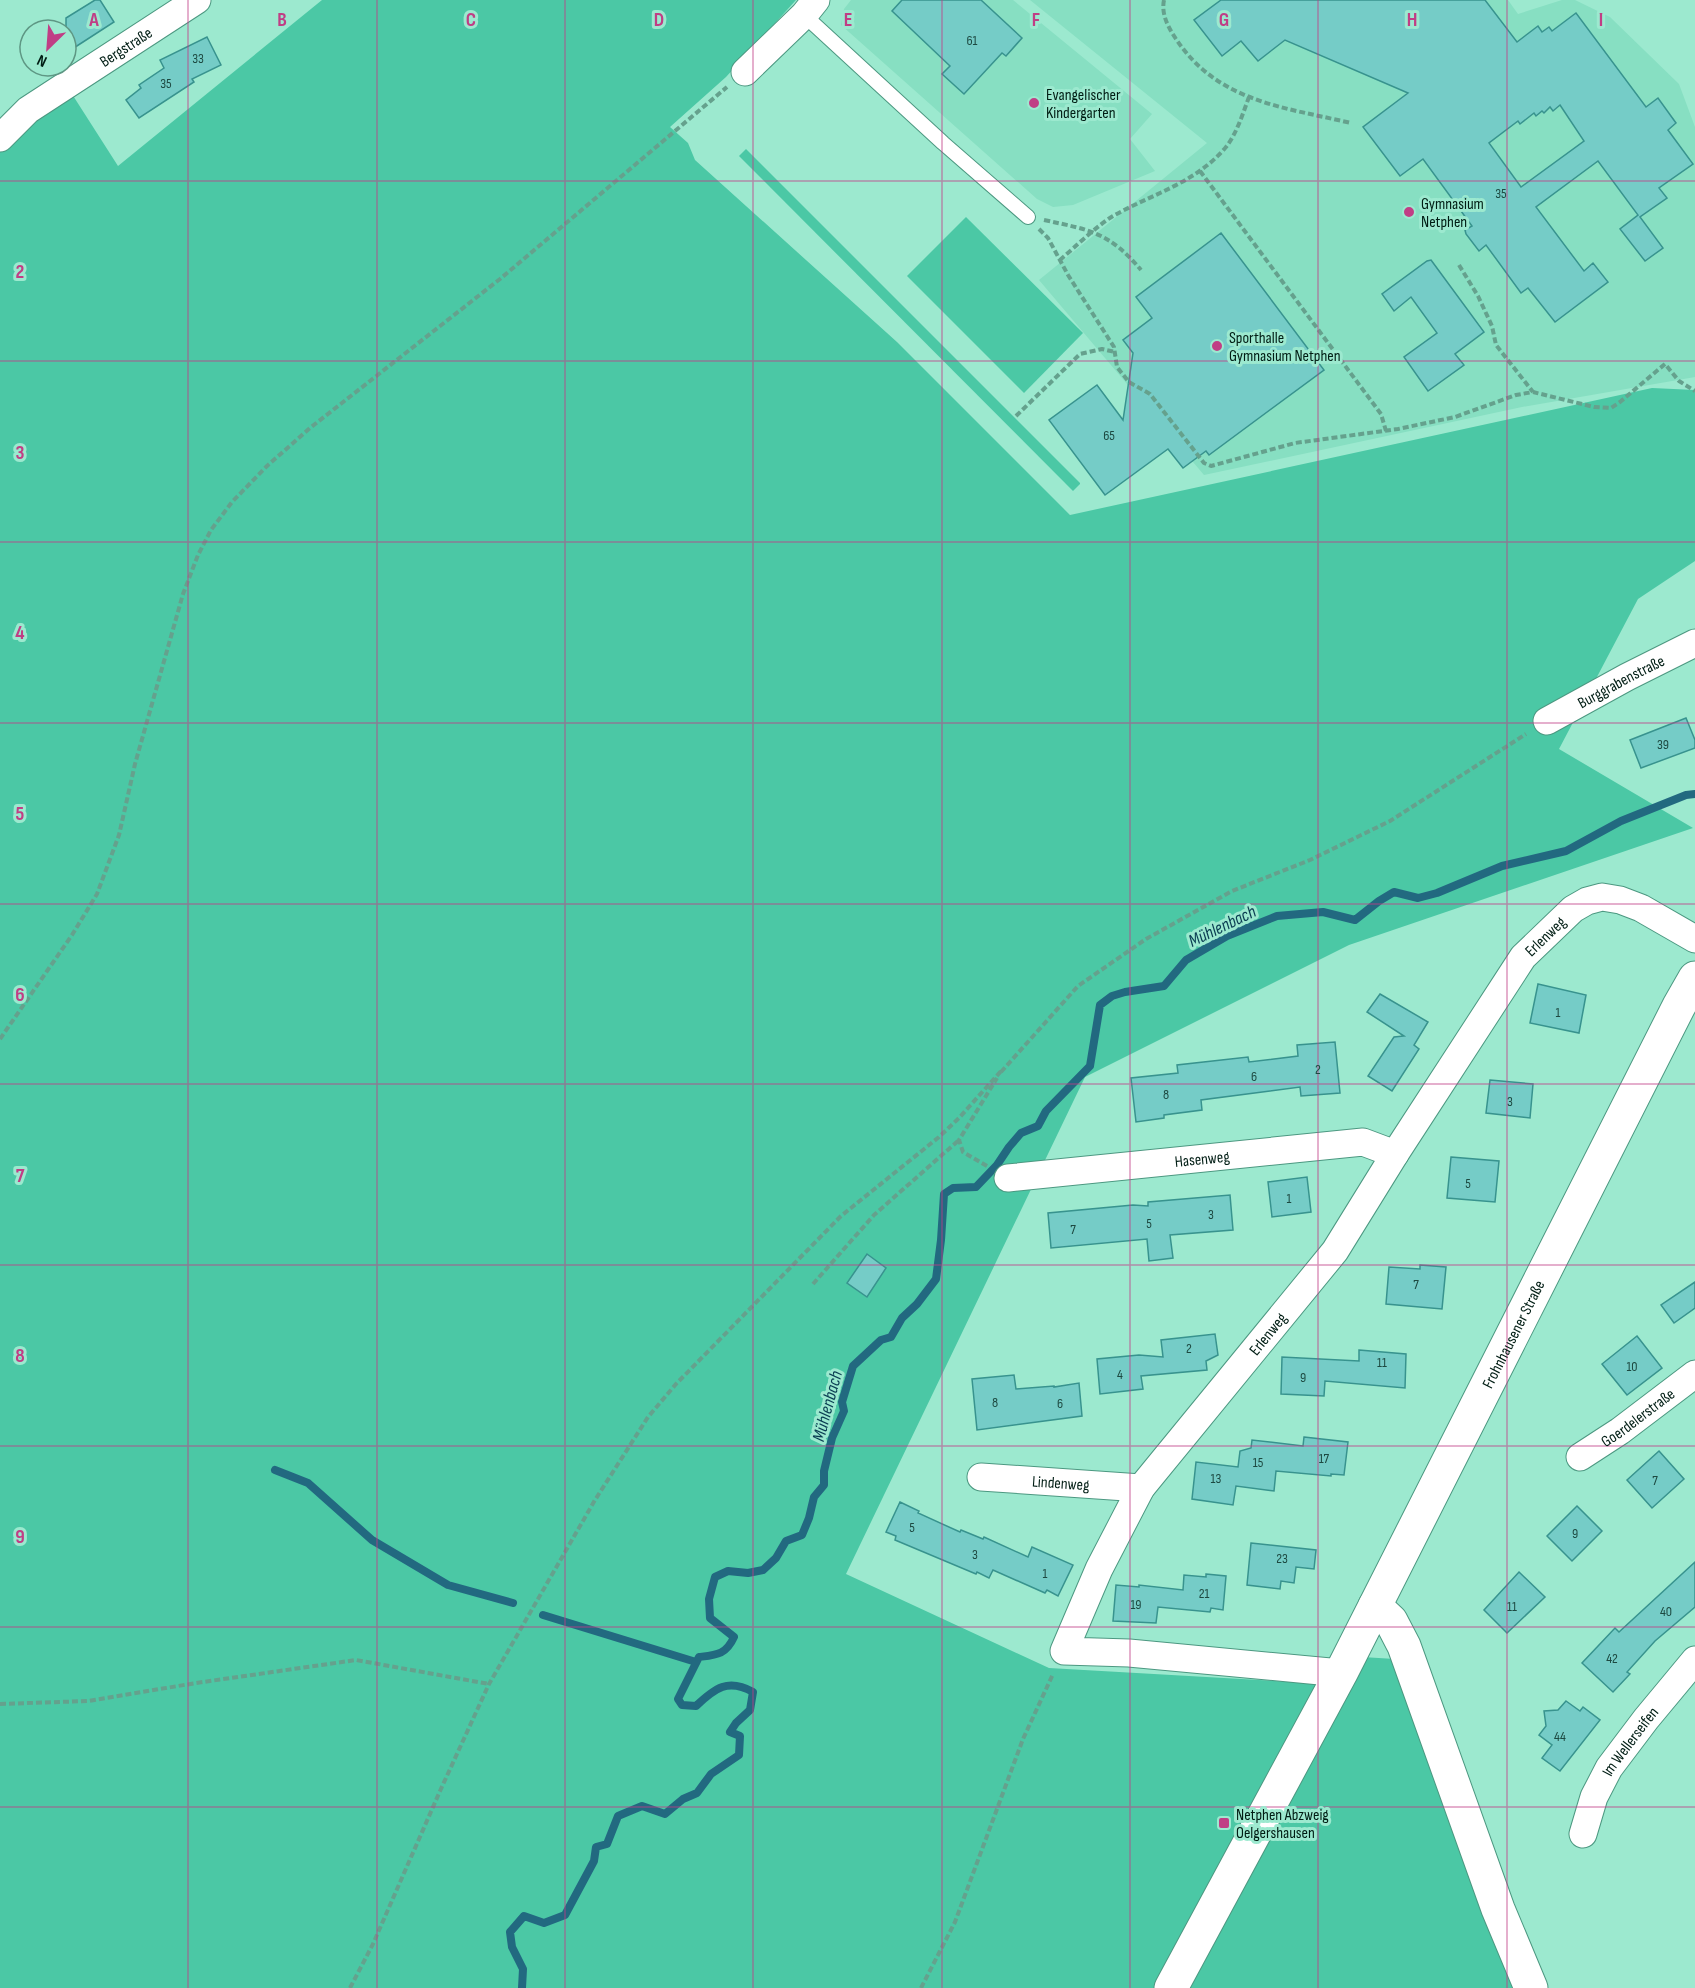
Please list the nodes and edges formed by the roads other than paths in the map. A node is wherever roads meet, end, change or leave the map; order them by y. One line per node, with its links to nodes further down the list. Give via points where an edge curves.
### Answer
1 (197, 0): 4 (street, Bergstraße, via 28,110)
2 (810, 7): 3 (street); 5 (lane, via 943,143)
3 (745, 72)
4 (0, 138)
5 (1028, 217)
6 (1695, 643): 7 (street, Burggrabenstraße)
7 (1547, 721)
8 (1695, 939): 10 (street, Erlenweg, via 1620,900 1602,897 1573,909 1523,957)
9 (1695, 978): 16 (main road, Frohnhausener Straße)
10 (1395, 1154): 11 (street, Hasenweg, via 1363,1142); 15 (street, Erlenweg, via 1335,1251)
11 (1008, 1178)
12 (1695, 1374): 13 (street, Goerdelerstraße)
13 (1580, 1457)
14 (981, 1478): 15 (street, Lindenweg)
15 (1141, 1488): 18 (street, Erlenweg, via 1099,1569 1064,1651 1129,1653)
16 (1375, 1606): 18 (main road, Frohnhausener Straße); 21 (main road, via 1398,1633 1498,1909)
17 (1695, 1660): 19 (street, Im Wellerseifen, via 1609,1768 1594,1797)
18 (1341, 1673): 20 (main road, Frohnhausener Straße)
19 (1583, 1834)
20 (1171, 1988)
21 (1531, 1988)

